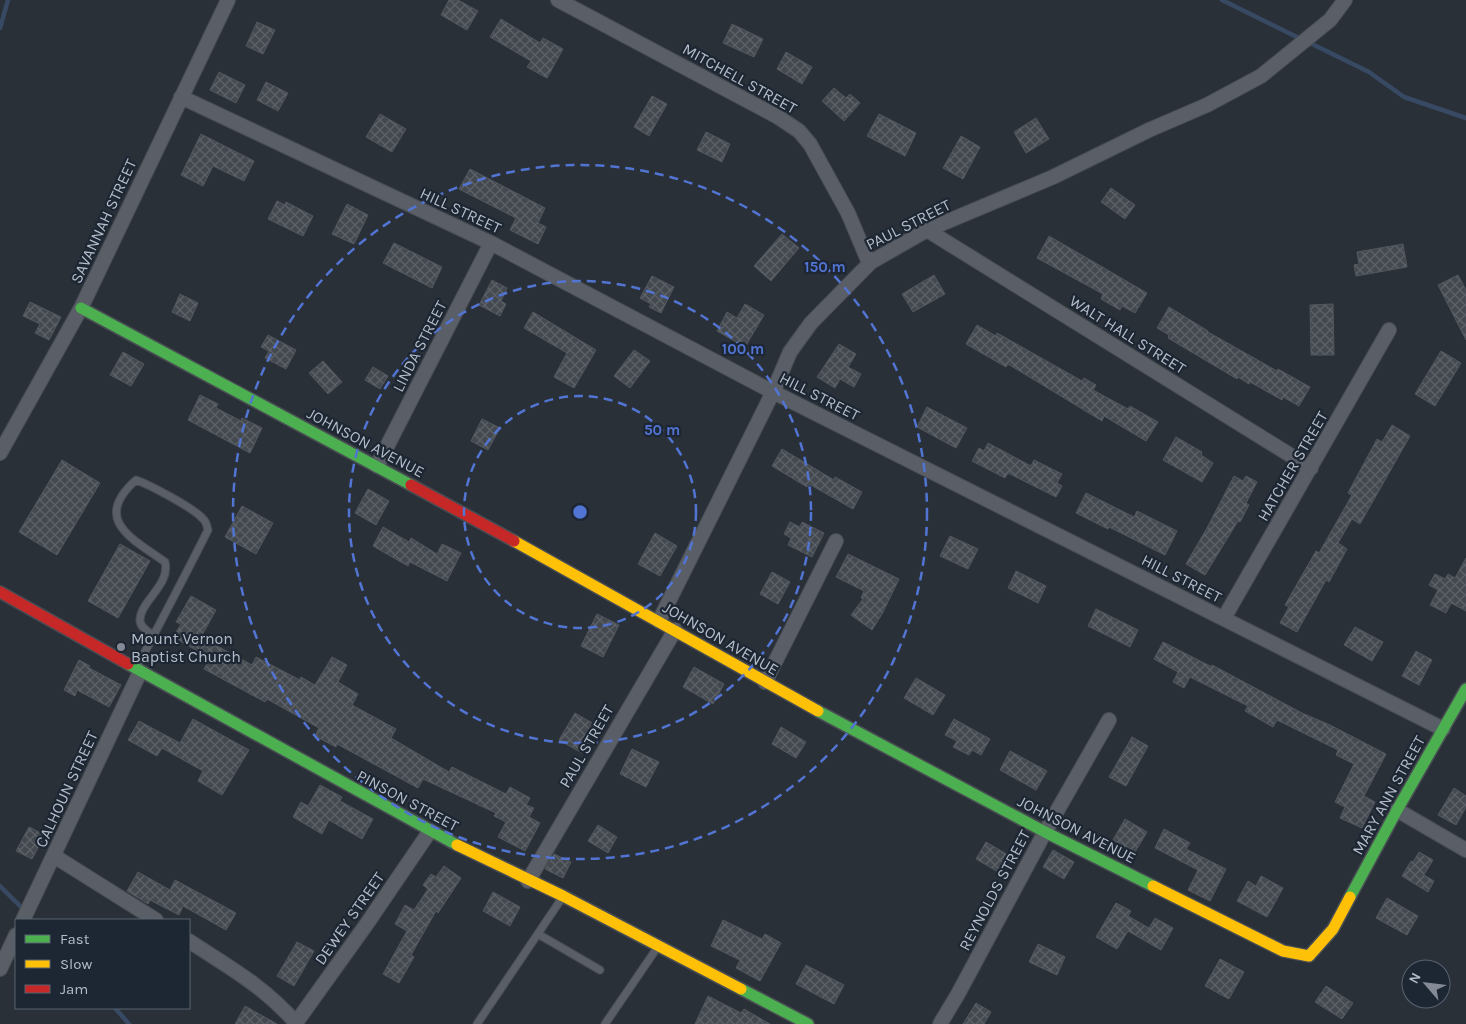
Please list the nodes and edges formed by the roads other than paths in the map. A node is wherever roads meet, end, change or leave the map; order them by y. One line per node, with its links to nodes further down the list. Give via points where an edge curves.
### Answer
1 (228, 0): 4 (street, SAVANNAH STREET)
2 (558, 0): 7 (street, MITCHELL STREET, via 778,117 799,132 818,157)
3 (1345, 0): 5 (street, PAUL STREET, via 1330,20 1261,76 1053,177)
4 (181, 97): 6 (street, HILL STREET); 8 (street, SAVANNAH STREET)
5 (927, 230): 7 (street, PAUL STREET); 13 (street, WALT HALL STREET)
6 (491, 243): 10 (street, HILL STREET); 12 (street, LINDA STREET)
7 (871, 262): 10 (street, PAUL STREET, via 812,323 790,352)
8 (81, 308): 11 (street, SAVANNAH STREET); 12 (street, JOHNSON AVENUE)
9 (1390, 330): 13 (street, HATCHER STREET)
10 (773, 392): 16 (street, HILL STREET); 17 (street, PAUL STREET)
11 (0, 453)
12 (377, 466): 17 (street, JOHNSON AVENUE)
13 (1311, 468): 16 (street, HATCHER STREET)
14 (836, 541): 21 (street)
15 (0, 592): 20 (street, PINSON STREET)
16 (1224, 618): 24 (street, HILL STREET)
17 (659, 621): 18 (street, JOHNSON AVENUE)
18 (675, 630): 21 (street, JOHNSON AVENUE); 30 (street, PAUL STREET)
19 (154, 636): 19 (lane, via 208,530 204,519 197,514 136,480 126,489 116,513 118,524 130,539 165,562 166,575 140,620); 20 (lane)
20 (138, 671): 26 (street, PINSON STREET); 29 (street, CALHOUN STREET)
21 (765, 682): 27 (street, JOHNSON AVENUE)
22 (1466, 689): 24 (street, MARY ANN STREET)
23 (1109, 720): 27 (street, REYNOLDS STREET)
24 (1443, 729): 25 (street, MARY ANN STREET)
25 (1397, 810): 28 (street); 32 (street, MARY ANN STREET)
26 (430, 831): 30 (street, PINSON STREET); 41 (street, DEWEY STREET)
27 (1046, 832): 32 (street, JOHNSON AVENUE, via 1282,951 1309,956); 45 (street, REYNOLDS STREET)
28 (1466, 850)
29 (54, 856): 33 (street, CALHOUN STREET); 34 (street)
30 (528, 881): 31 (street, PINSON STREET)
31 (564, 896): 35 (lane); 38 (street, PINSON STREET)
32 (1339, 918)
33 (23, 919)
34 (154, 919)
35 (538, 934): 40 (lane); 42 (lane)
36 (15, 937): 39 (street)
37 (190, 942): 41 (street, via 246,977 286,1010)
38 (659, 946): 43 (lane); 44 (street, PINSON STREET)
39 (0, 969)
40 (600, 970)
41 (296, 1024)
42 (477, 1024)
43 (605, 1024)
44 (808, 1024)
45 (940, 1024)

